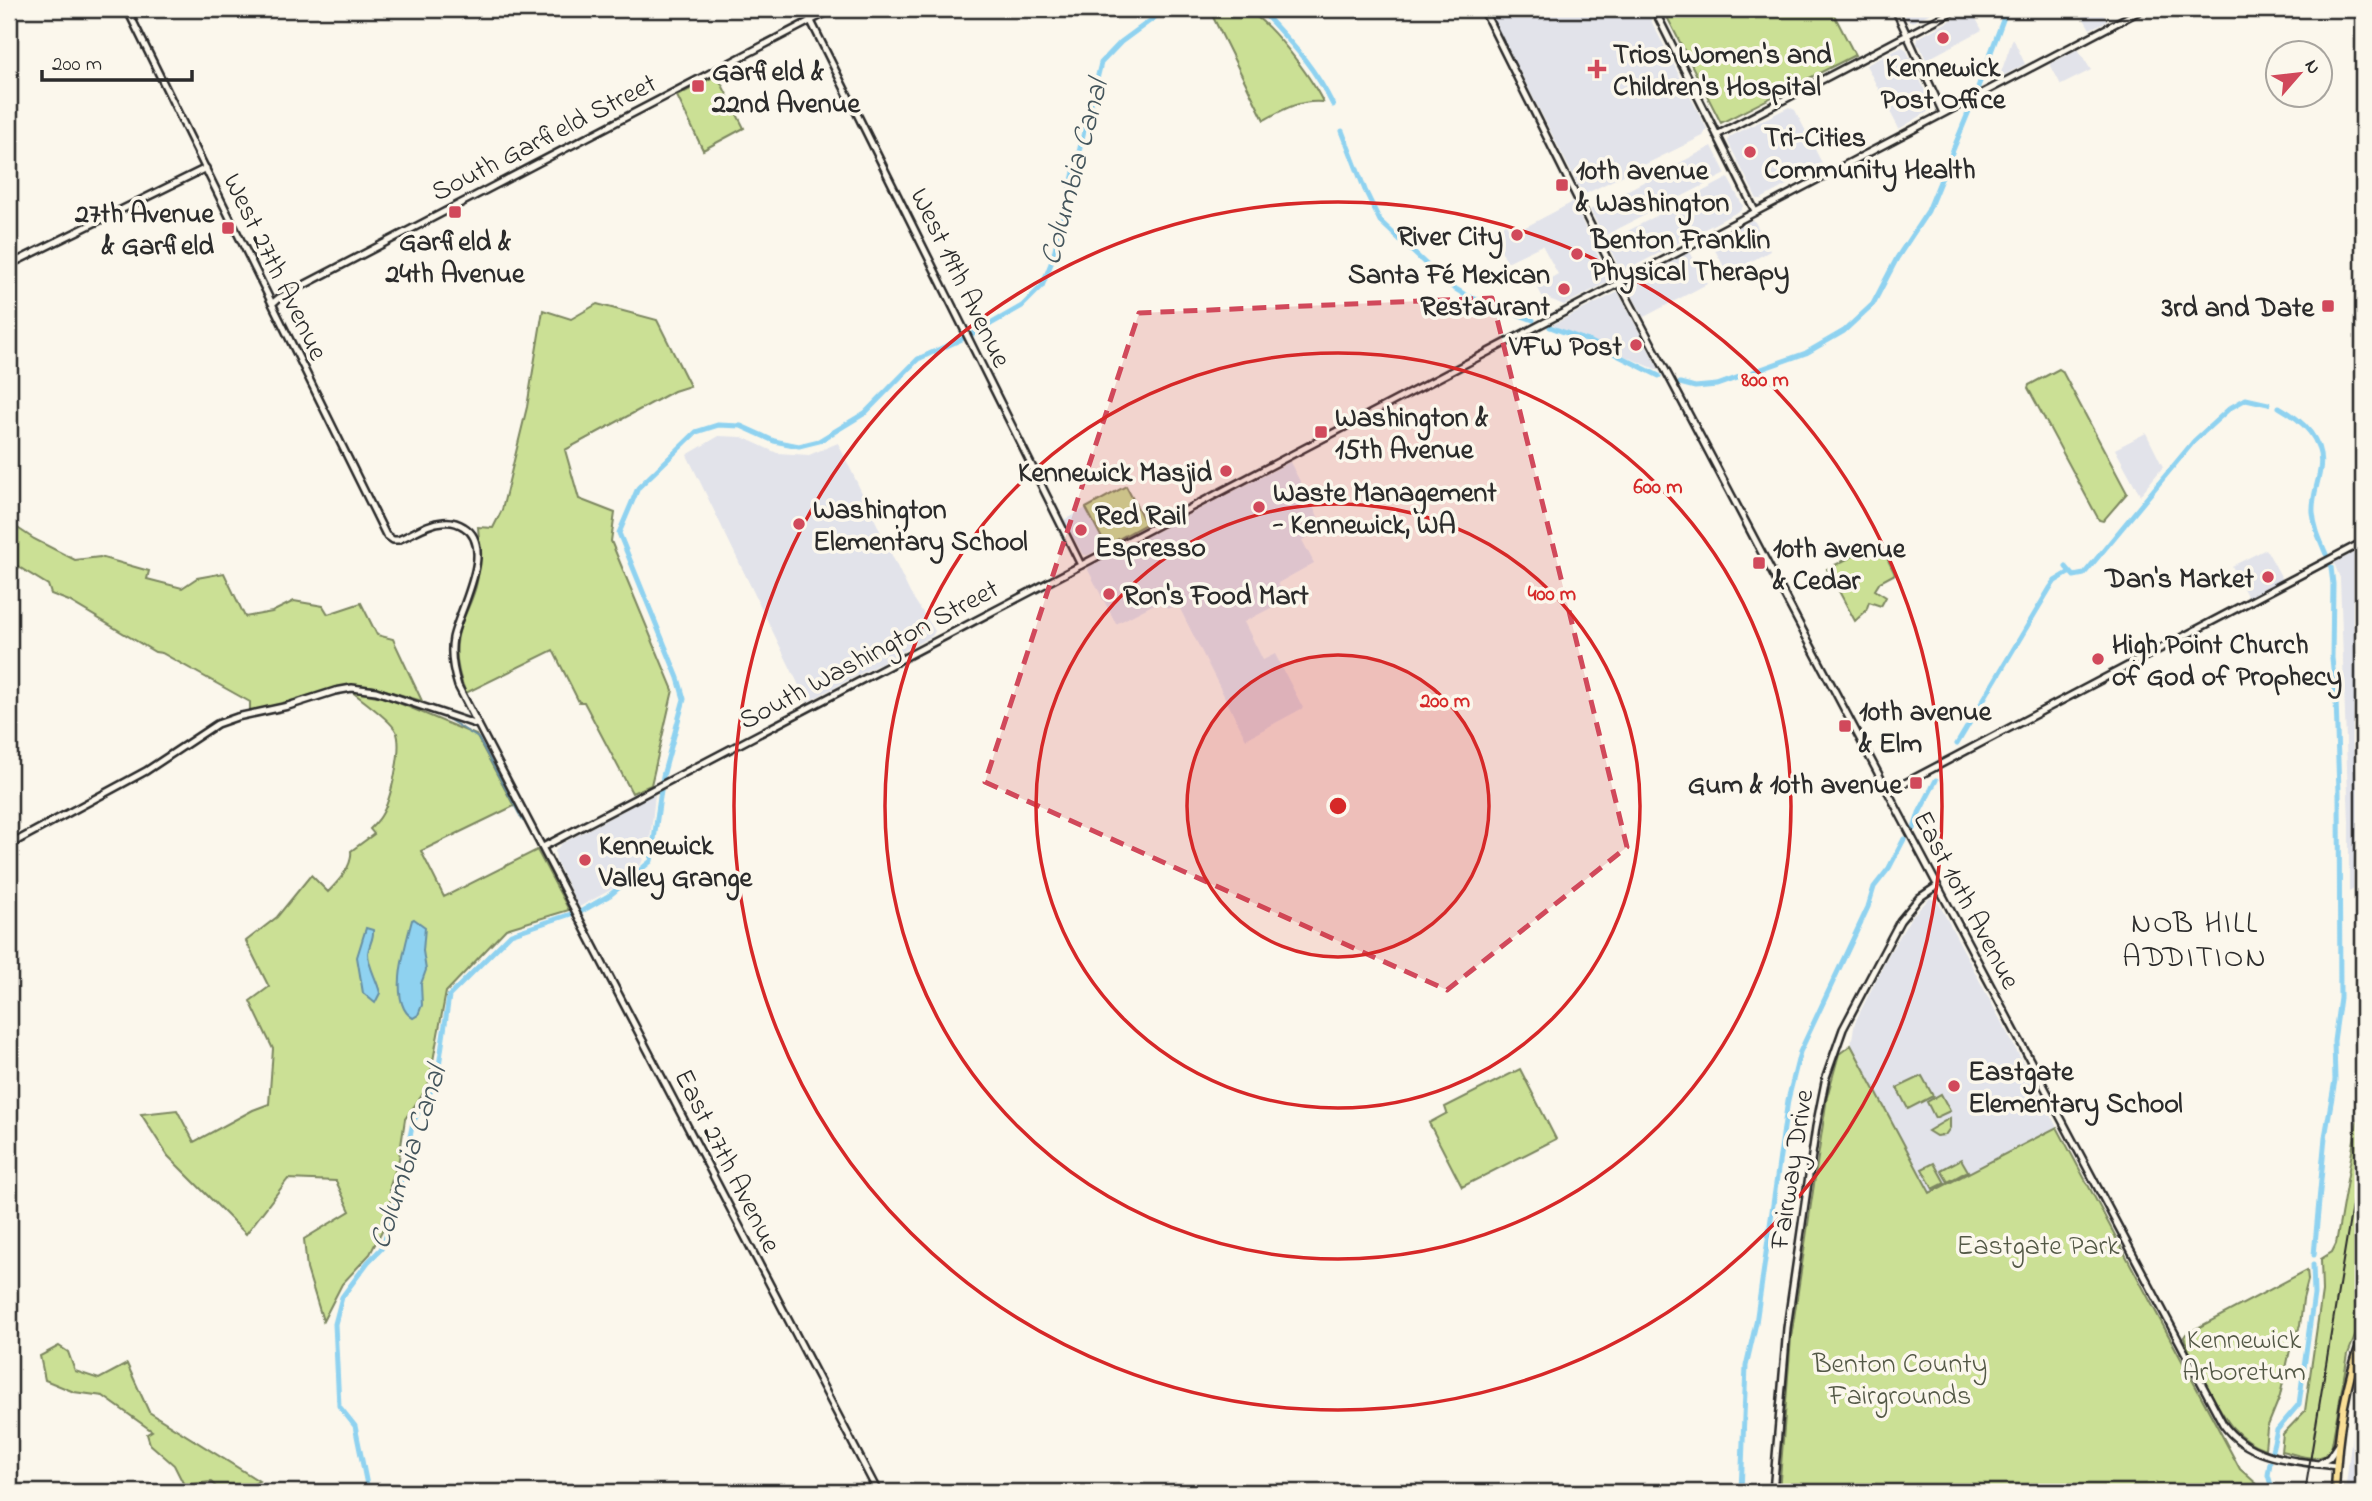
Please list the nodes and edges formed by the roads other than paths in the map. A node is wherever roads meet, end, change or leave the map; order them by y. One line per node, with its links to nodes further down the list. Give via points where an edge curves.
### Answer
1 (127, 9): 13 (main road, West 27th Avenue)
2 (805, 9): 9 (main road, West 19th Avenue)
3 (834, 9): 9 (main road, South Garfield Street)
4 (1483, 9): 16 (main road, East 10th Avenue)
5 (1654, 9): 12 (main road)
6 (1895, 9): 10 (main road)
7 (1957, 9): 10 (main road)
8 (2143, 9): 11 (main road, South Washington Street)
9 (811, 21): 17 (main road, South Garfield Street); 19 (main road, West 19th Avenue)
10 (1908, 35): 11 (main road); 12 (main road)
11 (1943, 113): 14 (main road, South Washington Street)
12 (1717, 135): 14 (main road)
13 (206, 168): 15 (main road); 17 (main road, West 27th Avenue)
14 (1755, 211): 16 (main road, South Washington Street)
15 (9, 265)
16 (1619, 282): 19 (main road, South Washington Street); 21 (main road, East 10th Avenue)
17 (273, 303): 20 (main road, West 27th Avenue, via 384,531 393,540 440,522 457,523 468,530 475,545 475,572 455,629 452,655 458,686)
18 (2363, 542): 21 (main road)
19 (1081, 565): 23 (main road, South Washington Street)
20 (478, 725): 22 (main road, via 370,689 335,691 217,724 146,771); 23 (main road)
21 (1888, 792): 24 (main road, East 10th Avenue)
22 (9, 845)
23 (543, 847): 29 (main road, East 27th Avenue)
24 (1937, 886): 27 (main road, East 10th Avenue, via 2223,1424 2252,1450); 30 (main road, Fairway Drive, via 1914,902 1900,921 1843,1029 1826,1077 1787,1328)
25 (2363, 1337): 26 (main road)
26 (2340, 1440): 27 (main road, via 2329,1458); 28 (main road)
27 (2318, 1464): 28 (main road, East 10th Avenue)
28 (2336, 1466): 31 (main road)
29 (878, 1492)
30 (1773, 1492)
31 (2334, 1492)

